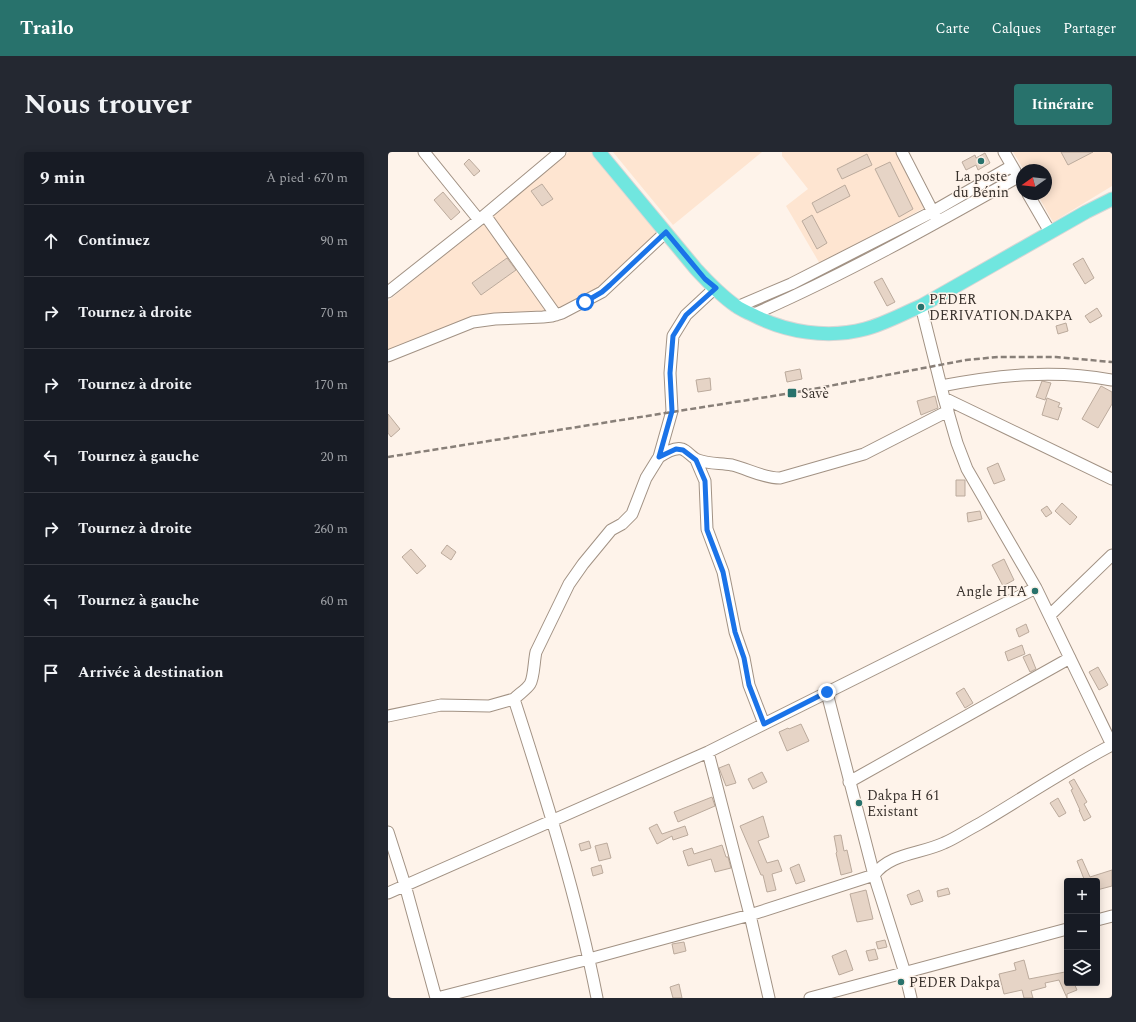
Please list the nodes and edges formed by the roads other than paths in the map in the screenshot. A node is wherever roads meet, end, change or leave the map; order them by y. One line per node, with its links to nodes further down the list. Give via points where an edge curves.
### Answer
1 (424, 152): 12 (street)
2 (560, 152): 12 (street)
3 (599, 152): 14 (main road)
4 (902, 152): 11 (street)
5 (1004, 152): 6 (street)
6 (1012, 166): 7 (street); 11 (street)
7 (1016, 173)
8 (1016, 182): 13 (street)
9 (1112, 199): 15 (main road)
10 (1031, 200): 15 (street)
11 (932, 212): 13 (street); 21 (street, via 790,284)
12 (482, 218): 17 (street); 22 (street)
13 (938, 222): 23 (street, via 813,288)
14 (666, 232): 18 (main road, via 705,279); 22 (street, via 602,292)
15 (1050, 232): 20 (main road)
16 (388, 282): 17 (street)
17 (399, 283): 19 (street)
18 (716, 288): 21 (main road); 29 (street, via 686,315 673,336 670,373 672,411)
19 (388, 292)
20 (921, 306): 23 (main road, via 878,325 837,334 783,328); 26 (street)
21 (737, 307): 23 (main road)
22 (556, 315): 24 (street, via 473,322)
23 (752, 315)
24 (388, 356)
25 (1112, 380): 26 (street, via 1044,374 986,378)
26 (941, 386): 27 (street)
27 (944, 398): 28 (street); 31 (street)
28 (948, 411): 30 (street, via 864,454 780,478 772,478 731,465); 33 (street, via 967,469)
29 (659, 457): 30 (street, via 676,449 683,450); 37 (street, via 646,478 632,514 612,530 569,584 536,652 530,684)
30 (696, 460): 39 (street, via 705,481 707,530 723,572 749,685)
31 (1112, 479)
32 (1112, 555): 34 (street)
33 (1036, 588): 34 (street); 36 (street)
34 (1050, 615): 35 (street)
35 (1070, 658): 40 (street); 43 (street)
36 (827, 692): 39 (street); 43 (street)
37 (514, 699): 38 (street, via 489,706 441,705); 44 (street)
38 (388, 716)
39 (764, 724): 42 (street)
40 (1109, 727): 41 (street)
41 (1112, 745): 46 (street, via 944,843 890,862 878,869)
42 (708, 752): 44 (street); 49 (street)
43 (849, 782): 46 (street)
44 (553, 820): 47 (street); 53 (street)
45 (388, 832): 47 (street)
46 (874, 875): 49 (street); 54 (street)
47 (405, 885): 48 (street); 55 (street)
48 (388, 893)
49 (750, 915): 53 (street); 57 (street)
50 (1112, 916): 51 (street)
51 (1100, 919)
52 (1064, 930): 54 (street)
53 (589, 959): 55 (street); 56 (street)
54 (905, 973): 58 (street); 59 (street)
55 (436, 998)
56 (597, 998)
57 (769, 998)
58 (810, 998)
59 (911, 998)

